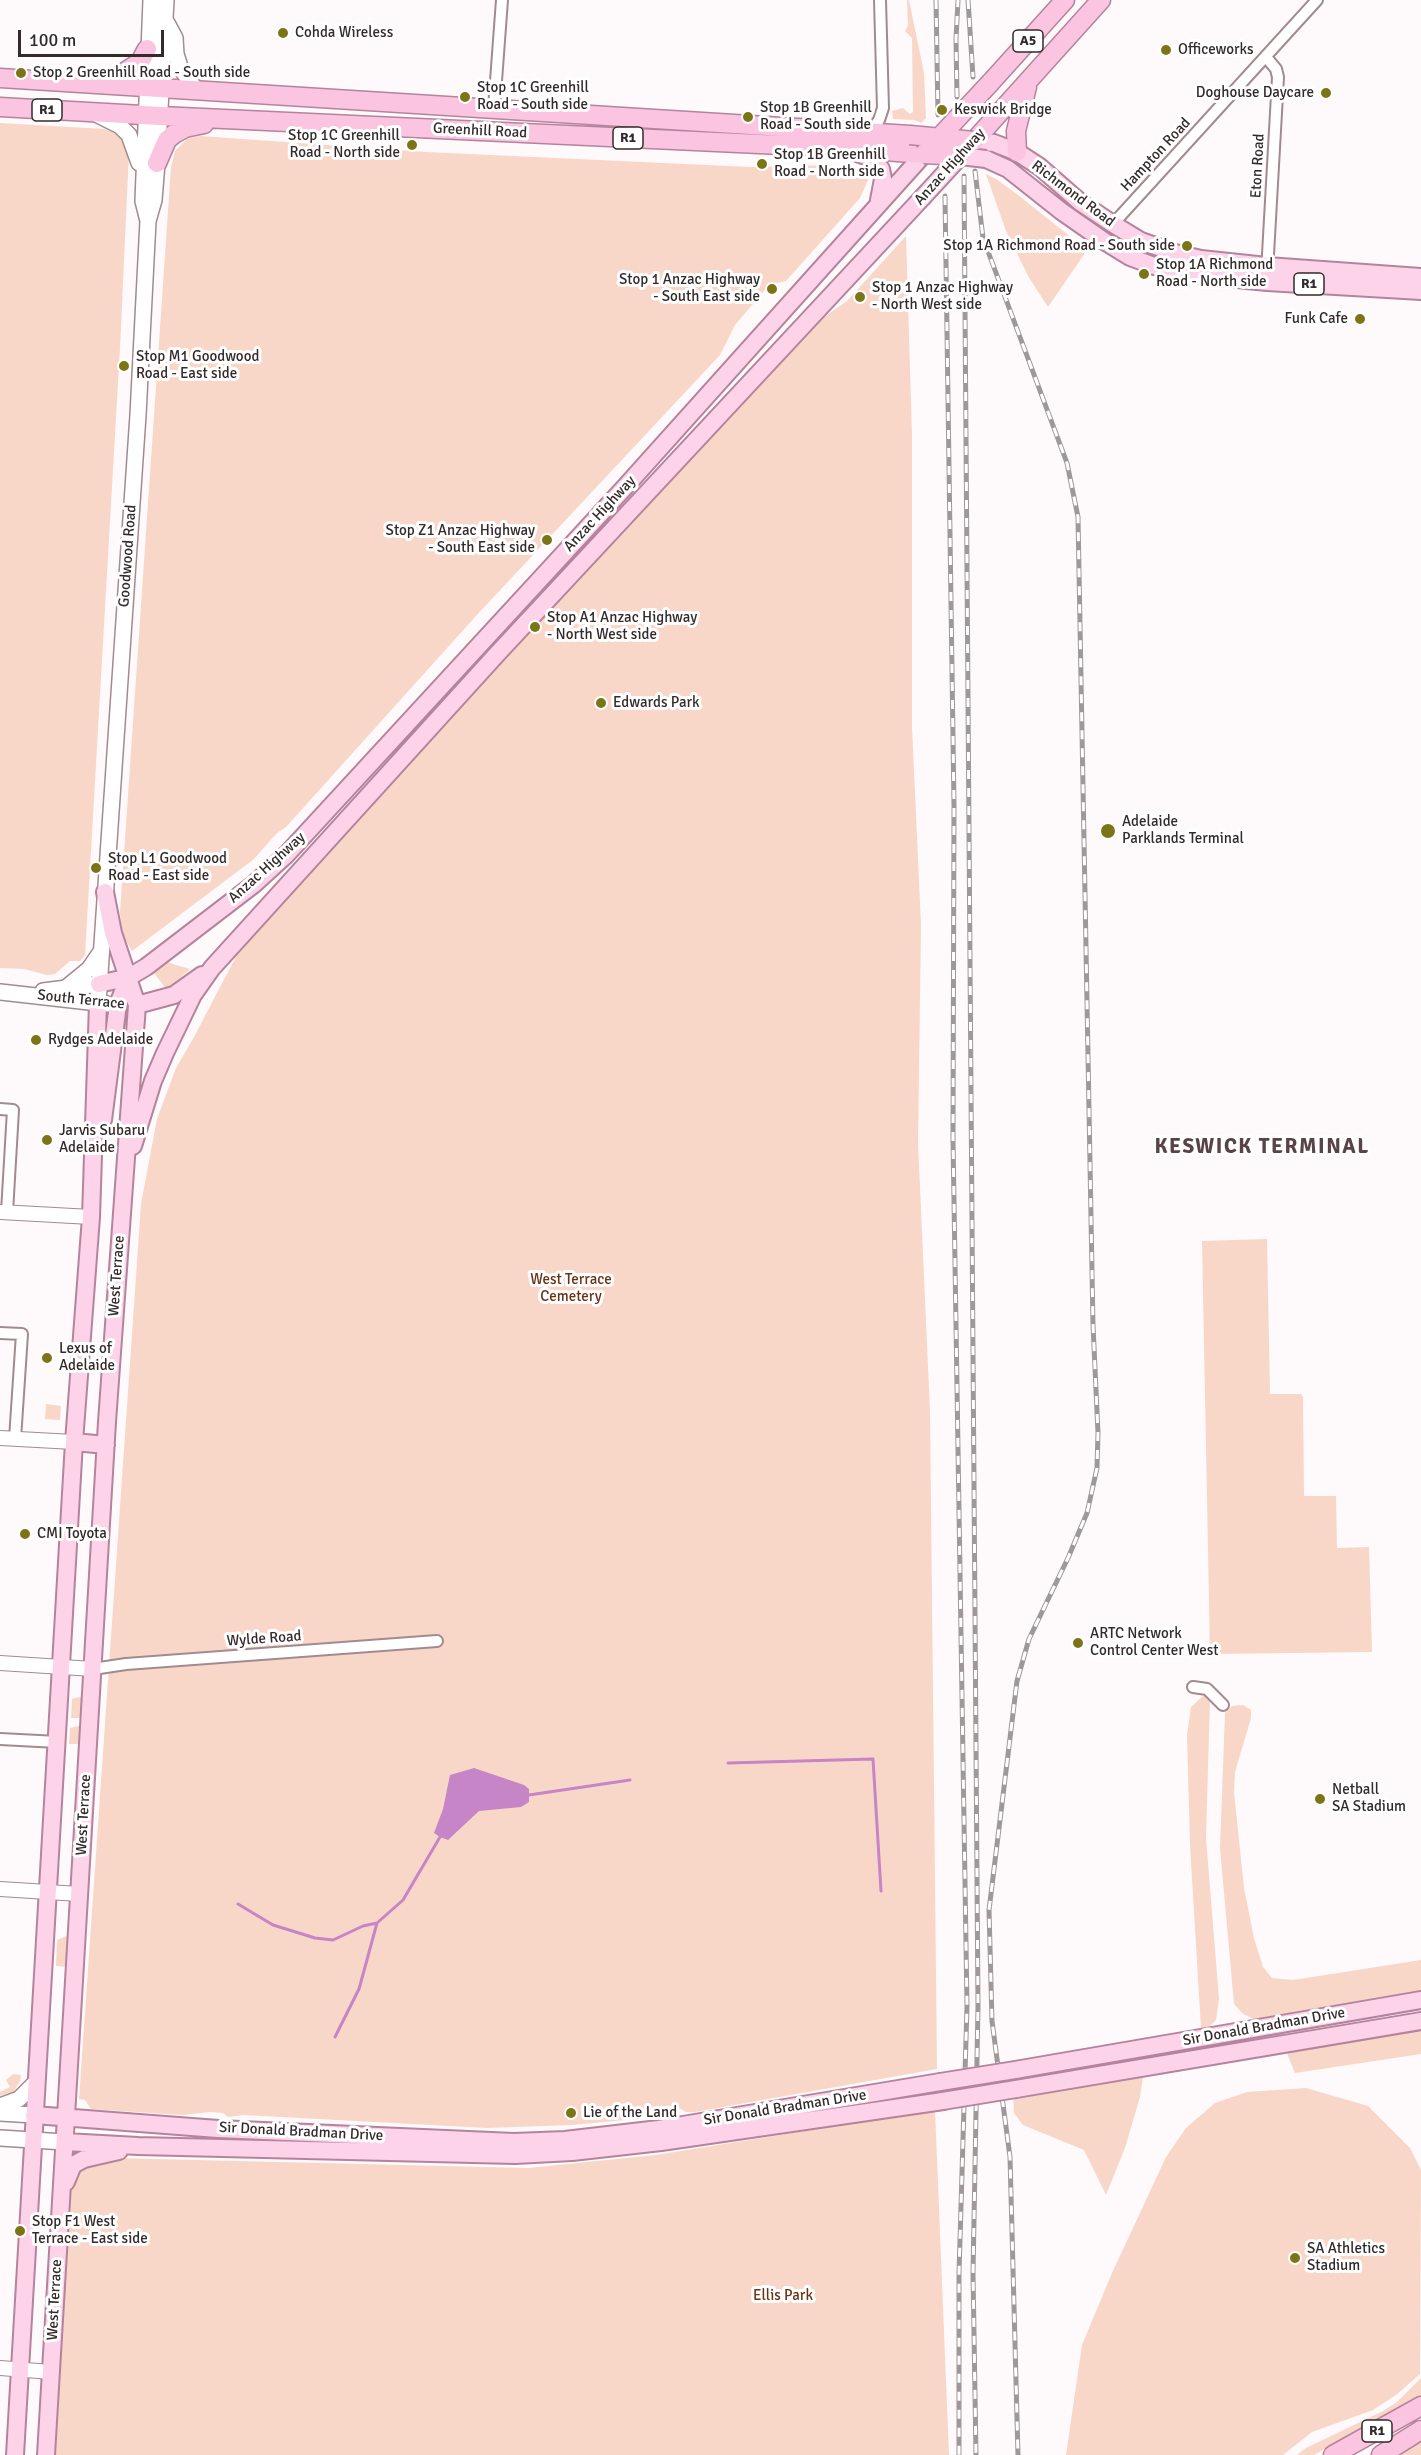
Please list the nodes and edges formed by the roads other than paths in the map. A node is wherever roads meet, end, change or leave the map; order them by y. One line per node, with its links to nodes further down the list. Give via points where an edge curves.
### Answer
1 (151, 0): 9 (main road, Goodwood Road)
2 (166, 0): 8 (main road, Goodwood Road)
3 (502, 0): 18 (street)
4 (880, 0): 24 (street, via 883,108)
5 (1065, 0): 27 (highway, Anzac Highway / A5, bridge)
6 (1101, 0): 12 (highway, Anzac Highway / A5)
7 (1317, 0): 10 (street, Hampton Road)
8 (165, 21): 14 (main road, Goodwood Road); 15 (main road, via 174,38 180,67)
9 (147, 49): 13 (highway, via 140,62); 14 (main road, Goodwood Road)
10 (1266, 57): 37 (street, Hampton Road); 39 (street, Eton Road, via 1278,77)
11 (0, 78): 13 (highway, Greenhill Road / R1)
12 (1029, 80): 25 (highway, Anzac Highway / A5); 31 (highway, via 1020,106)
13 (106, 84): 14 (highway, Greenhill Road / R1)
14 (154, 87): 15 (highway, Greenhill Road / R1); 21 (main road, Goodwood Road)
15 (196, 90): 16 (highway, Greenhill Road / R1)
16 (356, 100): 18 (highway, Greenhill Road / R1); 23 (highway, via 356,115)
17 (0, 107): 19 (highway, Greenhill Road / R1)
18 (495, 108): 20 (highway, Greenhill Road / R1)
19 (93, 113): 21 (highway, Greenhill Road / R1); 34 (main road, via 129,135)
20 (564, 113): 24 (highway, Greenhill Road / R1); 26 (highway, via 582,123 609,125 616,129)
21 (153, 116): 22 (highway, Greenhill Road / R1); 33 (main road, Goodwood Road); 34 (main road, Goodwood Road)
22 (230, 120): 23 (highway, Greenhill Road / R1); 33 (highway, via 185,128 174,134 167,140)
23 (411, 128): 26 (highway, Greenhill Road / R1)
24 (871, 132): 30 (highway, Greenhill Road / R1)
25 (991, 134): 28 (highway, Anzac Highway / A5); 31 (main road, Richmond Road / R1)
26 (616, 137): 29 (highway, Greenhill Road / R1)
27 (939, 138): 28 (highway, R1, bridge); 30 (highway, Greenhill Road / R1, bridge)
28 (974, 141): 32 (main road, Anzac Highway, bridge)
29 (845, 148): 30 (highway, Greenhill Road / R1); 35 (main road, via 871,158 881,169)
30 (913, 151): 32 (highway, Greenhill Road / R1, bridge); 35 (main road, Anzac Highway)
31 (1017, 152): 37 (main road, Richmond Road / R1)
32 (960, 156): 38 (main road, Richmond Road / R1, bridge, via 986,159 1008,169); 43 (main road, Anzac Highway, bridge)
33 (157, 163): 36 (main road, Goodwood Road)
34 (143, 177): 36 (main road, Goodwood Road)
35 (879, 201): 42 (main road, Anzac Highway)
36 (148, 221): 44 (main road, Goodwood Road)
37 (1113, 224): 38 (main road); 39 (main road, Richmond Road / R1, via 1141,241 1175,253)
38 (1104, 241): 39 (main road, Richmond Road / R1, via 1130,257 1178,272)
39 (1267, 274): 40 (main road, Richmond Road / R1); 41 (main road, Richmond Road / R1)
40 (1421, 277)
41 (1421, 291)
42 (659, 449): 43 (main road); 47 (main road, Anzac Highway, via 286,855 238,897)
43 (674, 462): 46 (main road, Anzac Highway)
44 (105, 892): 45 (main road, Goodwood Road); 47 (main road, Goodwood Road, via 113,933)
45 (101, 952): 48 (main road, Goodwood Road); 49 (main road, via 89,969)
46 (212, 968): 54 (main road, via 174,995); 56 (main road, West Terrace, via 187,1008 153,1081)
47 (129, 977): 48 (main road, Anzac Highway); 53 (main road, West Terrace); 54 (main road, West Terrace)
48 (99, 984): 49 (main road, South Terrace); 52 (main road, Goodwood Road)
49 (67, 987): 51 (main road, South Terrace)
50 (0, 992): 51 (main road, South Terrace)
51 (25, 994): 52 (main road, South Terrace)
52 (98, 1003): 53 (main road, South Terrace); 58 (main road, West Terrace)
53 (118, 1004): 54 (main road, South Terrace); 58 (main road, West Terrace)
54 (137, 1005): 56 (main road, West Terrace)
55 (0, 1109): 57 (street, via 13,1110)
56 (124, 1175): 63 (main road, West Terrace)
57 (4, 1212): 58 (street)
58 (91, 1217): 62 (main road, West Terrace)
59 (0, 1333): 61 (street, via 22,1334)
60 (0, 1438): 61 (street)
61 (15, 1439): 62 (street)
62 (74, 1442): 63 (main road); 66 (main road, West Terrace)
63 (106, 1445): 67 (main road, West Terrace)
64 (438, 1641): 67 (street, Wylde Road)
65 (0, 1663): 66 (street)
66 (60, 1667): 67 (street); 71 (main road, West Terrace)
67 (93, 1669): 74 (main road, West Terrace)
68 (1193, 1687): 69 (street, via 1206,1689)
69 (1223, 1705)
70 (0, 1739): 71 (street)
71 (58, 1742): 73 (main road, West Terrace)
72 (0, 1889): 73 (street)
73 (48, 1892): 74 (street); 77 (main road, West Terrace)
74 (79, 1894): 81 (main road, West Terrace)
75 (1421, 2000): 81 (main road, Sir Donald Bradman Drive, bridge, via 659,2129 565,2140 514,2142 218,2129)
76 (1421, 2021): 85 (main road, Sir Donald Bradman Drive, bridge, via 943,2101 572,2152 515,2155)
77 (36, 2082): 78 (main road, via 19,2099); 80 (main road, West Terrace)
78 (0, 2106)
79 (0, 2113): 80 (main road)
80 (34, 2115): 81 (main road, Sir Donald Bradman Drive); 83 (main road, West Terrace)
81 (66, 2118): 84 (main road, West Terrace)
82 (0, 2138): 83 (main road)
83 (33, 2140): 84 (main road); 88 (main road, West Terrace)
84 (65, 2142): 85 (main road, Sir Donald Bradman Drive); 86 (main road, West Terrace)
85 (138, 2146): 86 (main road, via 73,2165)
86 (62, 2192): 89 (main road, West Terrace)
87 (0, 2368): 88 (street)
88 (20, 2370): 89 (street); 92 (main road, West Terrace)
89 (51, 2372): 93 (main road, West Terrace)
90 (1421, 2406): 94 (highway, R1)
91 (1421, 2430): 95 (highway, R1)
92 (15, 2455)
93 (46, 2455)
94 (1333, 2455)
95 (1381, 2455)

